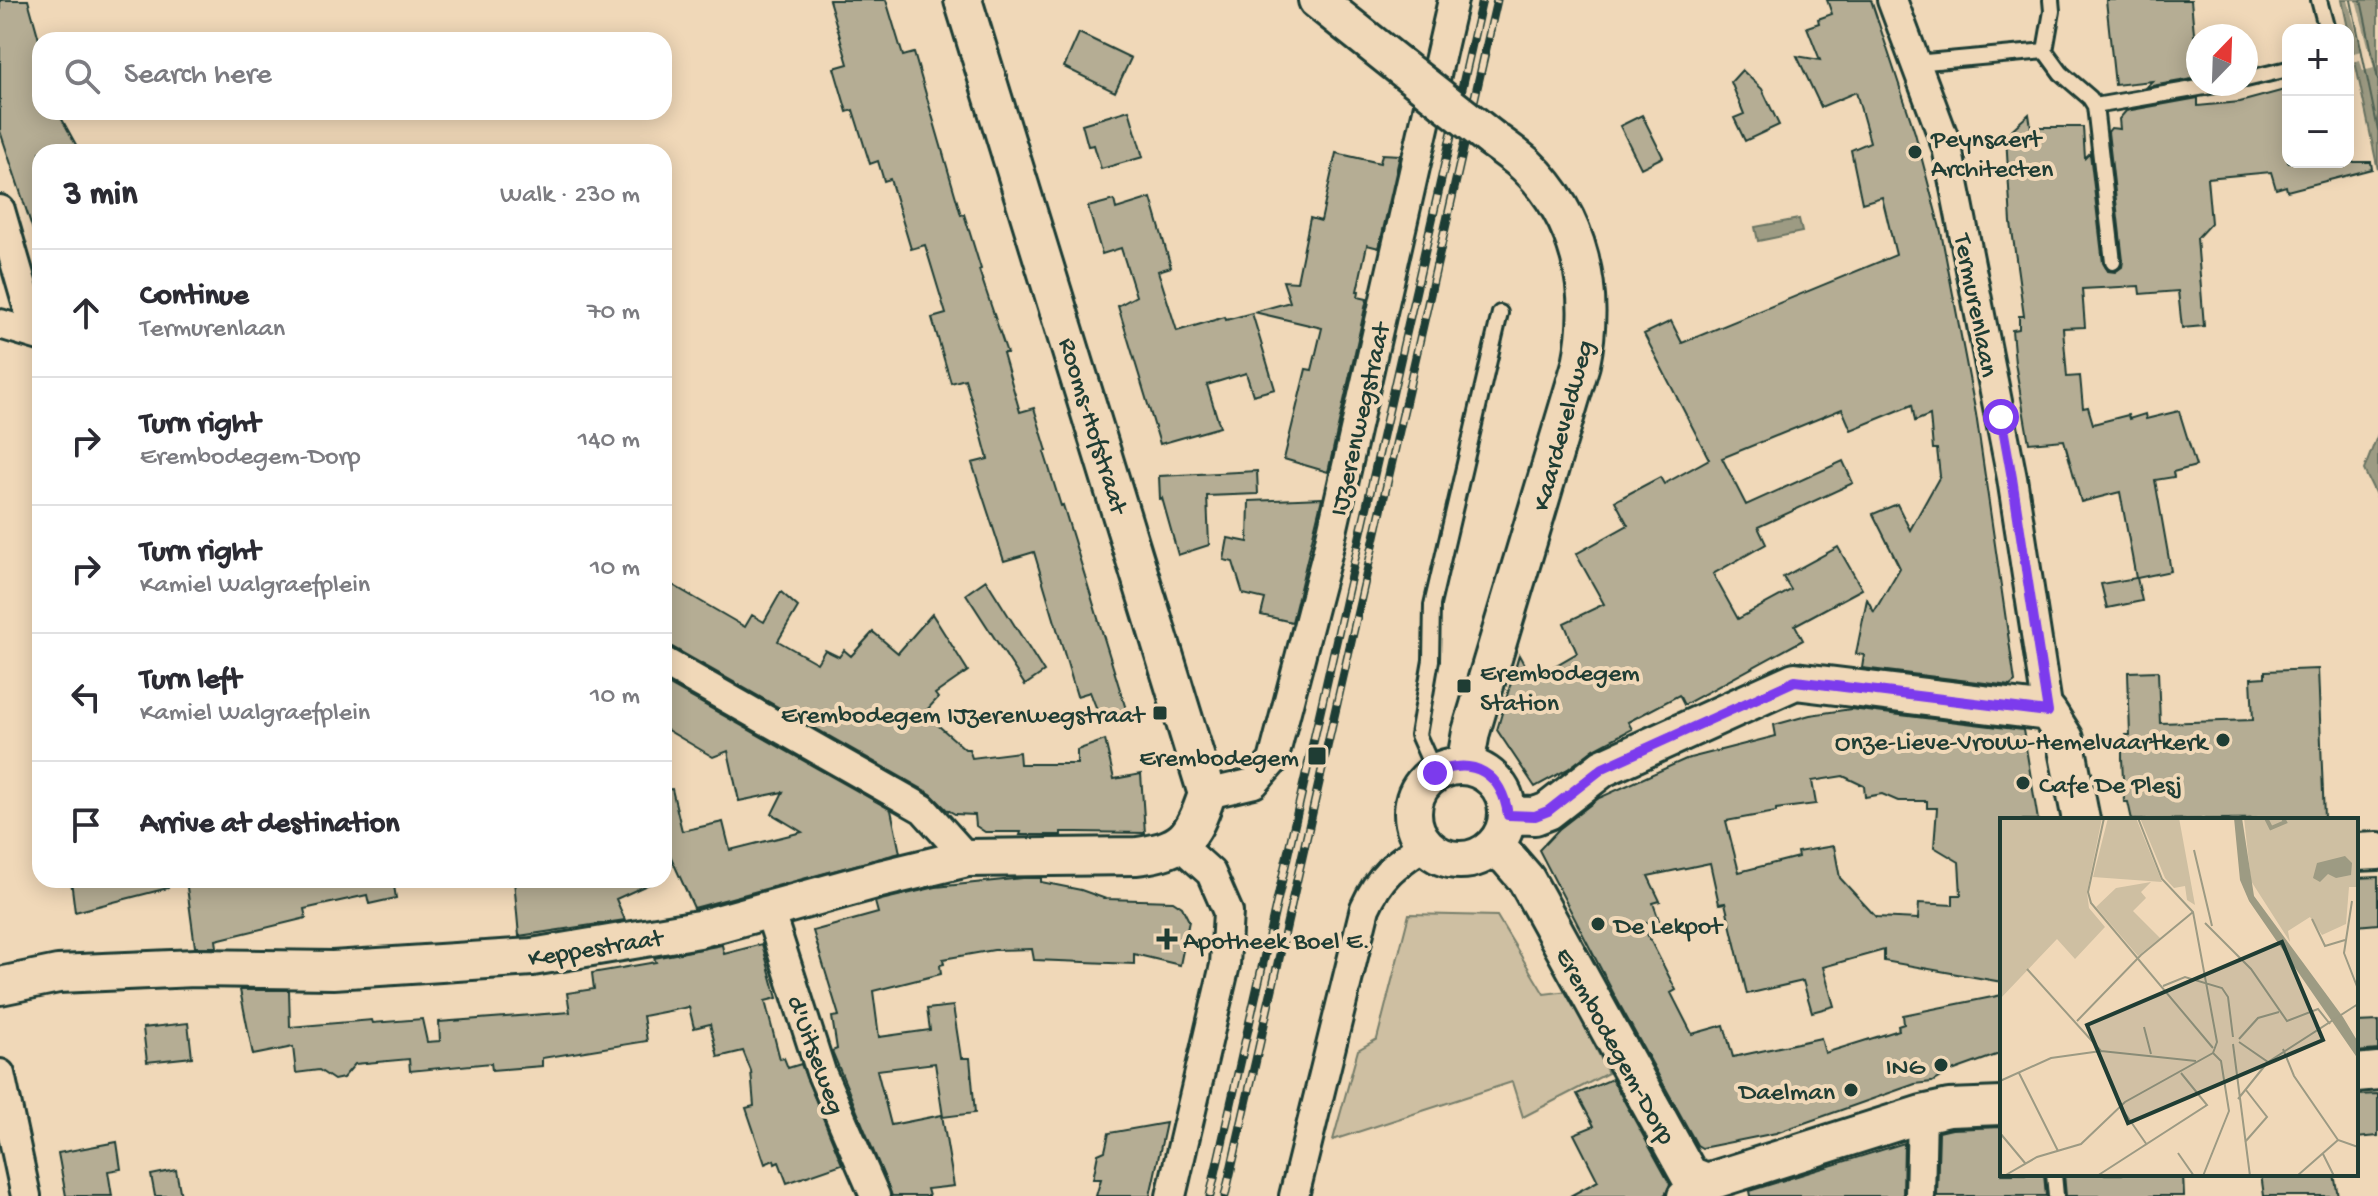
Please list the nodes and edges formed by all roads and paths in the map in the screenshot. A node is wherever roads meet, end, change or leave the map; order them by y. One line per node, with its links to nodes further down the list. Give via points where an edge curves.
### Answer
1 (1317, 0): 22 (street, Kaardeveldweg, bridge, via 1525,165 1562,212 1583,264 1587,332 1581,364 1471,732)
2 (1453, 0): 23 (street, IJzerenwegstraat, via 1327,554 1273,761 1254,783)
3 (1892, 0): 9 (street, Termurenlaan)
4 (2319, 0): 7 (lane)
5 (2055, 4): 8 (lane)
6 (972, 11): 23 (street, Rooms-Hofstraat)
7 (2325, 24)
8 (2045, 51): 9 (lane); 13 (lane)
9 (1915, 63): 21 (street, Termurenlaan, via 1947,147 2012,478)
10 (2282, 70): 11 (lane)
11 (2258, 76)
12 (2186, 90): 13 (lane)
13 (2095, 106): 15 (lane)
14 (0, 210): 17 (street)
15 (2113, 262)
16 (1500, 313): 22 (lane, via 1432,605 1431,660 1418,735)
17 (32, 315)
18 (0, 324): 19 (street)
19 (32, 333)
20 (672, 667): 31 (street, via 923,809)
21 (2048, 712): 24 (street, via 1795,681 1603,768 1548,811); 25 (street, via 2065,739)
22 (1450, 769): 24 (street, via 1484,772 1497,783); 27 (street, via 1424,781 1415,799 1415,830)
23 (1207, 794): 26 (street, via 1199,820)
24 (1508, 815): 28 (street)
25 (2081, 818)
26 (1180, 845): 31 (street, Keppestraat, via 1137,856); 43 (street, via 1211,873 1228,912 1225,965)
27 (1424, 845): 28 (street, via 1455,861); 44 (street, via 1386,871 1365,908)
28 (1493, 848): 40 (street, Erembodegem-Dorp, via 1526,879)
29 (2378, 851): 30 (street)
30 (2358, 852)
31 (967, 858): 32 (street, Keppestraat)
32 (769, 910): 33 (street, Keppestraat, via 661,937 532,957 333,970 195,968 58,974); 42 (street, d'Uitseweg, via 821,1072)
33 (0, 986)
34 (2378, 1071): 35 (street)
35 (2358, 1073)
36 (0, 1074): 41 (street)
37 (2000, 1106): 38 (street, Erembodegem-Dorp)
38 (1922, 1114): 40 (street, Erembodegem-Dorp); 45 (street)
39 (2054, 1176): 46 (lane)
40 (1695, 1189)
41 (26, 1196)
42 (875, 1196)
43 (1171, 1196)
44 (1294, 1196)
45 (1920, 1196)
46 (2056, 1196)

